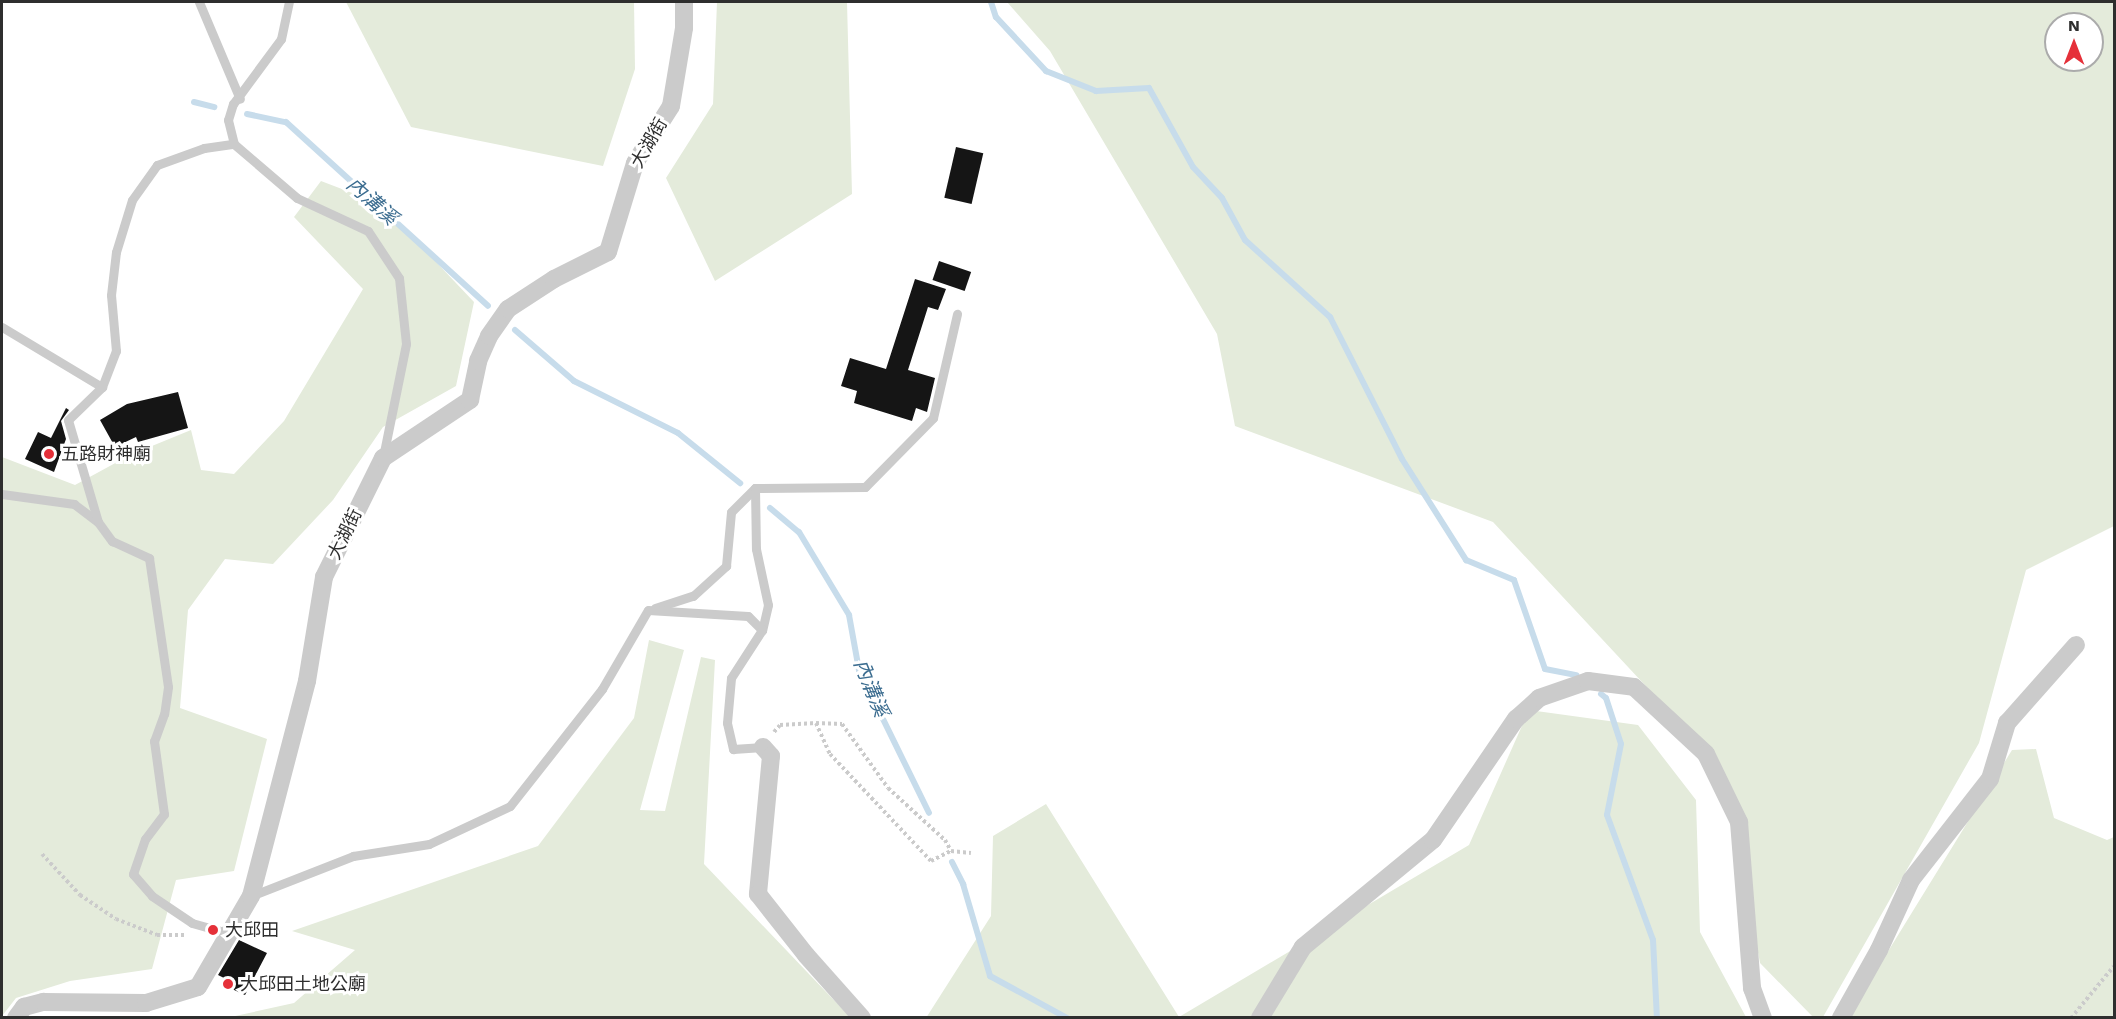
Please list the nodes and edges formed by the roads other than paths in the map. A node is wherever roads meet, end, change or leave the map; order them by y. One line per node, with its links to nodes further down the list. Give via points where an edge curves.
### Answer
1 (199, 2): 4 (lane)
2 (289, 2): 4 (lane, via 281,39)
3 (684, 2): 9 (street, 大湖街, via 684,28 671,106 635,163 608,252 554,279 508,309 478,361 470,400)
4 (240, 99): 5 (lane, via 233,104 228,120)
5 (234, 144): 8 (lane, via 204,148 157,165 132,200 116,252 111,295 116,351); 9 (lane, via 297,198 368,231 399,278 406,344)
6 (957, 314): 10 (lane, via 933,418 865,487)
7 (2, 327): 8 (lane)
8 (102, 387): 12 (lane, via 68,420)
9 (383, 458): 17 (street, 大湖街, via 324,576 307,681)
10 (755, 488): 13 (lane, via 731,512 726,566 693,596); 14 (lane, via 756,549 768,605)
11 (2, 494): 12 (lane, via 74,504)
12 (98, 522): 18 (lane, via 112,541 149,558 154,608 166,658 164,714 154,741 164,814 145,839 133,874 152,897 192,923)
13 (648, 610): 14 (lane, via 748,616); 17 (lane, via 602,689 510,806 429,844 353,856)
14 (762, 630): 16 (lane, via 731,678 727,723 733,749)
15 (2076, 645): 23 (street, via 2007,723 1990,779 1911,880 1879,950)
16 (763, 747): 20 (street, via 771,756 758,894 806,956)
17 (251, 896): 18 (street, 大湖街)
18 (231, 934): 19 (street, 大湖街, via 198,987 146,1003 43,1002 24,1007)
19 (16, 1017)
20 (862, 1017)
21 (1260, 1017): 22 (street, via 1303,947 1433,840 1516,719 1539,698 1588,681 1634,687 1706,754 1739,822 1752,988)
22 (1763, 1017)
23 (1841, 1017)

